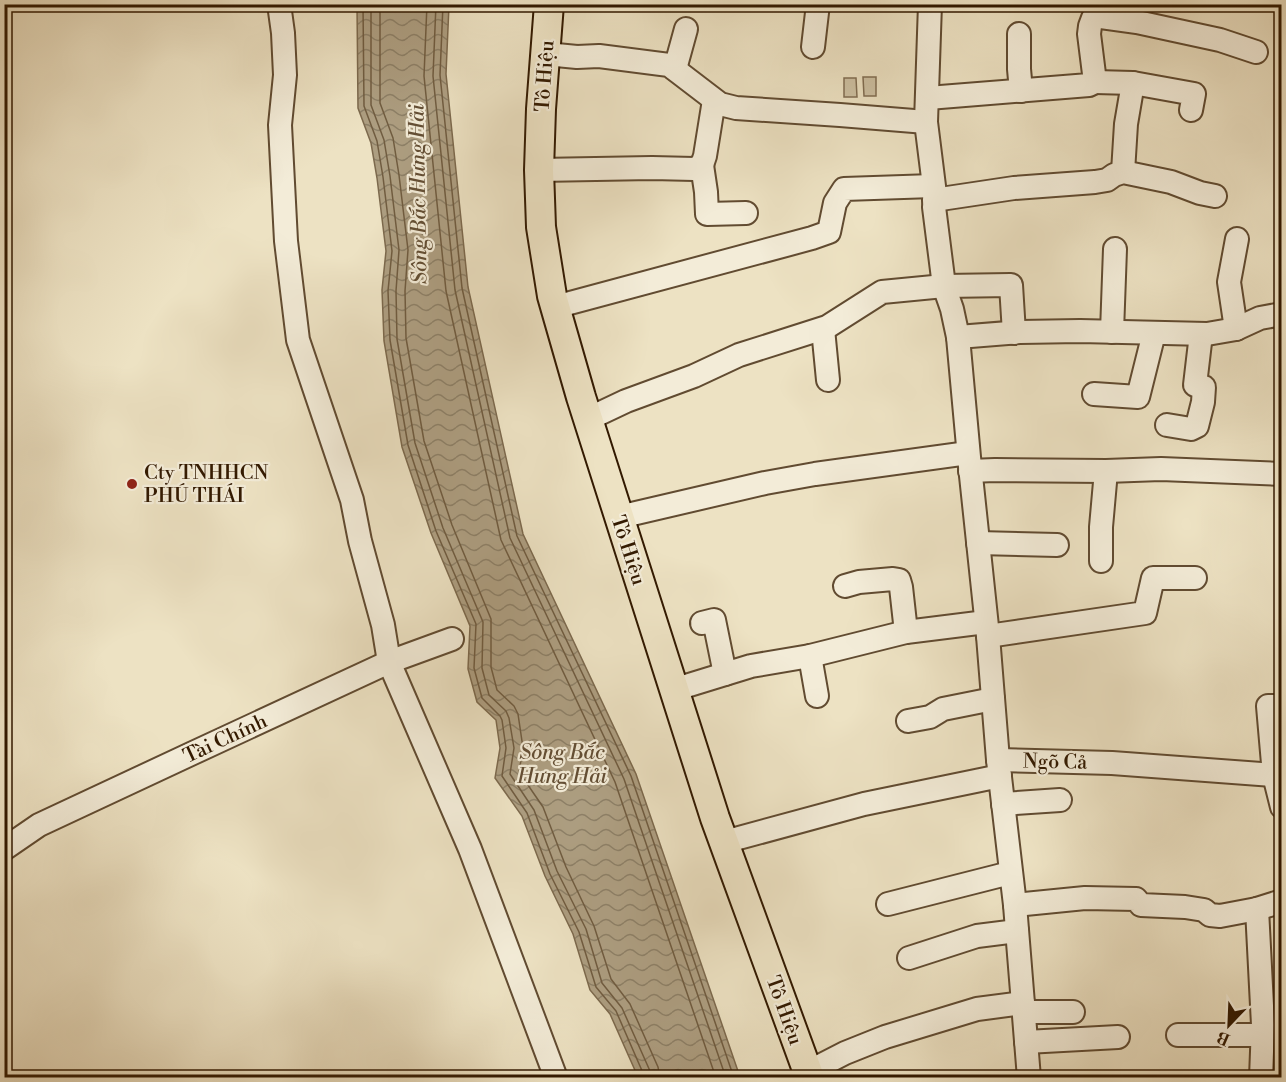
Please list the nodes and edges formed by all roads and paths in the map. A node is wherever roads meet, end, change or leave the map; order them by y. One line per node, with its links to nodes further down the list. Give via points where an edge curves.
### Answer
1 (279, 4): 55 (street, via 285,75 280,125 286,241 298,340 352,501)
2 (549, 4): 10 (main road, Tô Hiệu)
3 (818, 4): 8 (street)
4 (930, 4): 15 (street)
5 (1092, 11): 9 (street, via 1101,17 1220,40); 12 (street, via 1089,34)
6 (686, 29): 11 (street)
7 (1019, 34): 14 (street)
8 (813, 47)
9 (1256, 52)
10 (546, 54): 11 (street, via 599,56); 20 (main road, Tô Hiệu)
11 (675, 69): 16 (street)
12 (1095, 82): 13 (street); 14 (street)
13 (1133, 83): 17 (street, via 1194,94); 21 (street)
14 (1021, 91): 15 (street)
15 (928, 98): 18 (street)
16 (714, 100): 18 (street, via 736,108); 19 (street)
17 (1191, 110)
18 (926, 122): 22 (street)
19 (702, 165): 20 (street, via 694,169); 24 (street, via 707,214)
20 (538, 170): 28 (main road, Tô Hiệu, via 541,227)
21 (1123, 172): 22 (street, via 1095,182); 23 (street)
22 (934, 193): 27 (street); 28 (street, via 844,189 835,203 829,231 812,238)
23 (1215, 196)
24 (746, 213)
25 (1237, 239): 31 (street, via 1228,282)
26 (1115, 249): 32 (street)
27 (944, 286): 30 (street, via 882,291); 33 (street, via 1011,285); 36 (street)
28 (555, 307): 39 (main road, Tô Hiệu)
29 (1281, 314): 31 (street)
30 (823, 329): 37 (street); 39 (street, via 739,355)
31 (1236, 329): 35 (street)
32 (1112, 332): 33 (street); 34 (street)
33 (1014, 333): 36 (street)
34 (1154, 333): 35 (street); 38 (street, via 1138,397)
35 (1201, 334): 40 (street, via 1195,385 1204,387 1204,394 1197,426 1191,429)
36 (958, 337): 41 (street)
37 (828, 380)
38 (1095, 394)
39 (588, 419): 44 (main road, Tô Hiệu)
40 (1167, 425)
41 (969, 462): 42 (street, via 995,470); 44 (street, via 815,474); 45 (street)
42 (1106, 471): 43 (street); 47 (street)
43 (1281, 474)
44 (619, 517): 57 (main road, Tô Hiệu)
45 (978, 543): 46 (street); 51 (street)
46 (1057, 545)
47 (1101, 561)
48 (1195, 578): 51 (street, via 1153,578 1145,613)
49 (845, 586): 52 (street, via 898,580)
50 (702, 623): 56 (street, via 714,620)
51 (987, 629): 52 (street); 59 (street)
52 (906, 632): 54 (street)
53 (452, 639): 55 (street, Tài Chính)
54 (810, 656): 56 (street); 58 (street)
55 (389, 662): 68 (street, Tài Chính, via 39,825); 84 (street, via 470,849)
56 (726, 674): 57 (street)
57 (673, 690): 67 (main road, Tô Hiệu)
58 (817, 696)
59 (993, 699): 61 (street); 62 (street)
60 (1281, 706): 63 (street, via 1268,706)
61 (908, 721)
62 (999, 768): 63 (street, Ngõ Cả, via 1112,763); 65 (street); 67 (street, Ngõ Cả)
63 (1274, 775): 66 (street)
64 (1060, 800): 65 (street)
65 (1003, 804): 69 (street)
66 (1281, 807)
67 (724, 842): 83 (main road, Tô Hiệu)
68 (4, 849)
69 (1010, 873): 71 (street); 72 (street)
70 (1281, 901): 73 (street)
71 (888, 904)
72 (1015, 905): 73 (street, via 1085,898 1136,899 1141,904 1204,910 1220,916); 74 (street)
73 (1257, 909): 76 (street)
74 (1017, 931): 75 (street, via 977,936); 77 (street)
75 (909, 958)
76 (1271, 980): 79 (street)
77 (1024, 1008): 78 (street); 82 (street); 83 (street, via 977,1009 885,1037 844,1053)
78 (1073, 1012)
79 (1269, 1027): 80 (street); 86 (street)
80 (1178, 1035)
81 (1118, 1037): 82 (street)
82 (1026, 1042): 85 (street)
83 (809, 1075)
84 (556, 1077)
85 (1029, 1077)
86 (1261, 1077)

